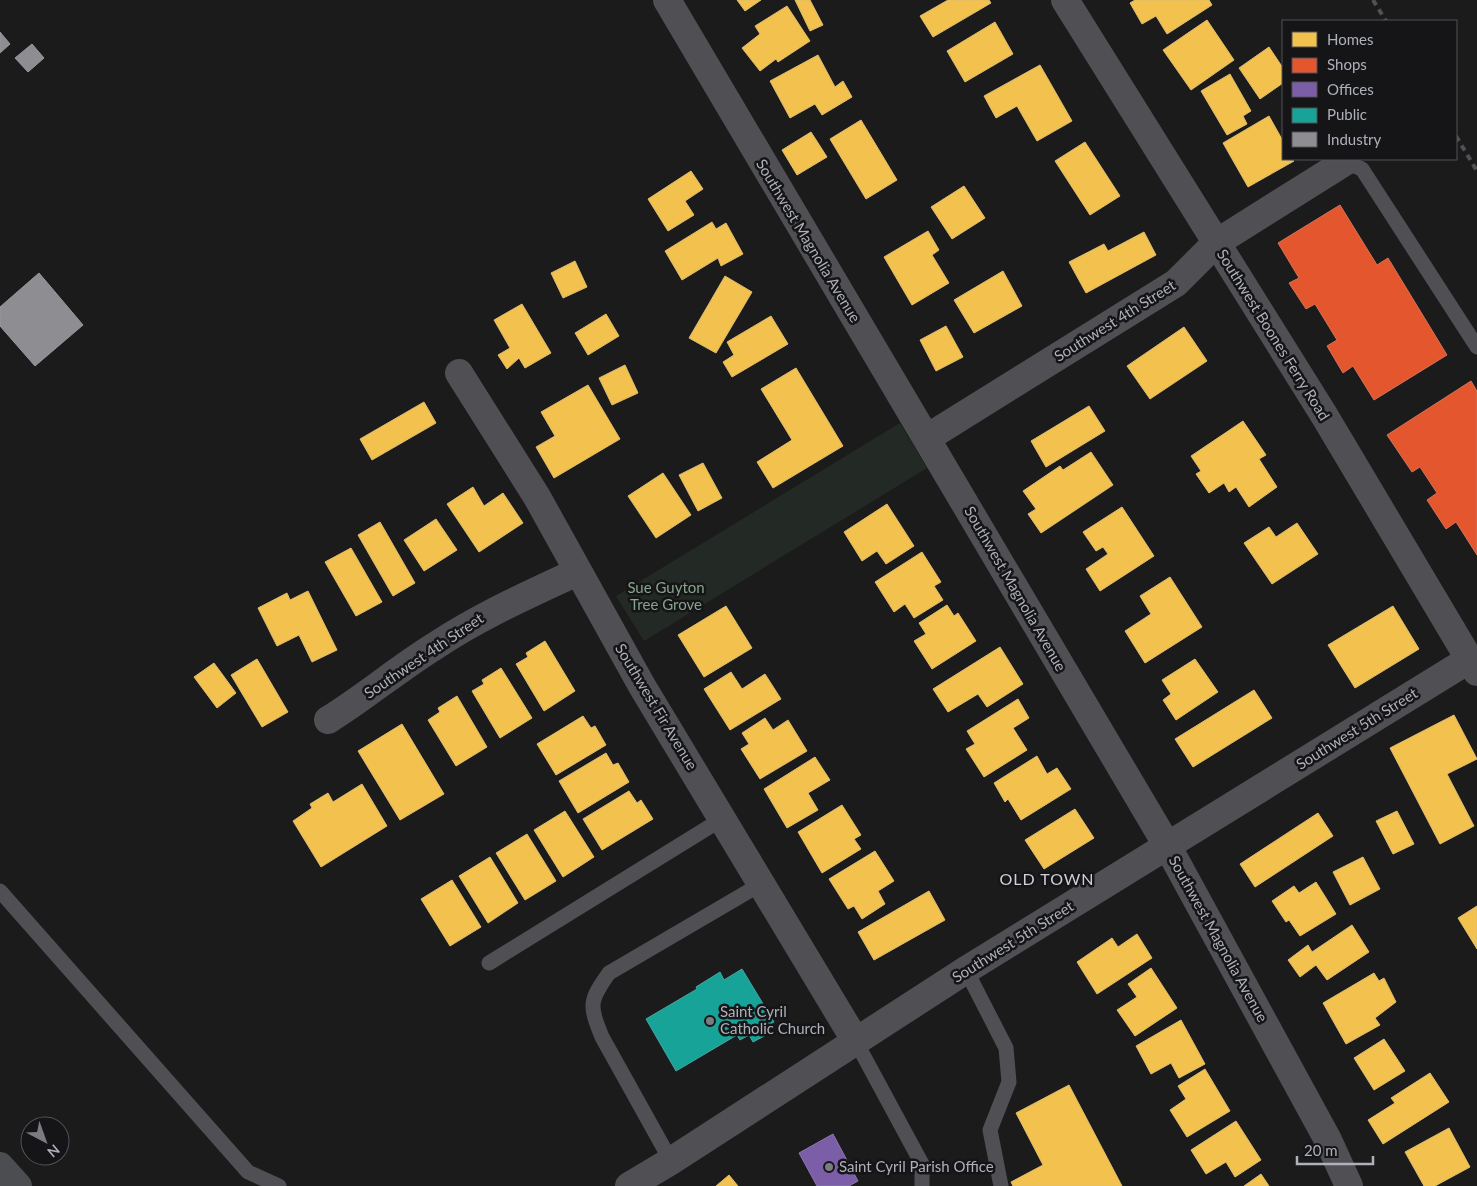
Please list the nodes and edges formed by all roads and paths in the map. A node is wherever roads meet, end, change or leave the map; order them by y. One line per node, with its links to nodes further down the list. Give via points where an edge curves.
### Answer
1 (667, 0): 7 (street, Southwest Magnolia Avenue)
2 (1065, 0): 4 (street, Southwest Boones Ferry Road)
3 (1345, 162): 4 (street, Southwest 4th Street); 5 (lane, via 1362,169)
4 (1216, 243): 7 (street, Southwest 4th Street, via 1176,283); 9 (street, Southwest Boones Ferry Road)
5 (1477, 347)
6 (458, 373): 8 (street, Southwest Fir Avenue, via 537,497)
7 (927, 438): 12 (street, Southwest Magnolia Avenue)
8 (577, 572): 10 (street, Southwest 4th Street, via 489,613 434,646); 11 (street, Southwest Fir Avenue)
9 (1475, 662): 12 (street, Southwest 5th Street)
10 (328, 720)
11 (722, 819): 13 (street, Southwest Fir Avenue); 15 (lane)
12 (1168, 847): 16 (street, Southwest 5th Street); 25 (street, Southwest Magnolia Avenue, via 1328,1140)
13 (761, 884): 17 (street, Southwest Fir Avenue); 18 (lane, via 609,973 594,995 594,1016 602,1037)
14 (0, 891): 21 (lane, via 248,1172)
15 (489, 963)
16 (966, 970): 17 (street, Southwest 5th Street); 24 (lane, via 1006,1048 1009,1082 990,1130)
17 (855, 1040): 18 (street, Southwest 5th Street); 23 (lane, via 922,1164)
18 (671, 1161): 22 (street, Southwest 5th Street)
19 (0, 1166): 20 (highway)
20 (18, 1186)
21 (279, 1186)
22 (628, 1186)
23 (922, 1186)
24 (1001, 1186)
25 (1349, 1186)

